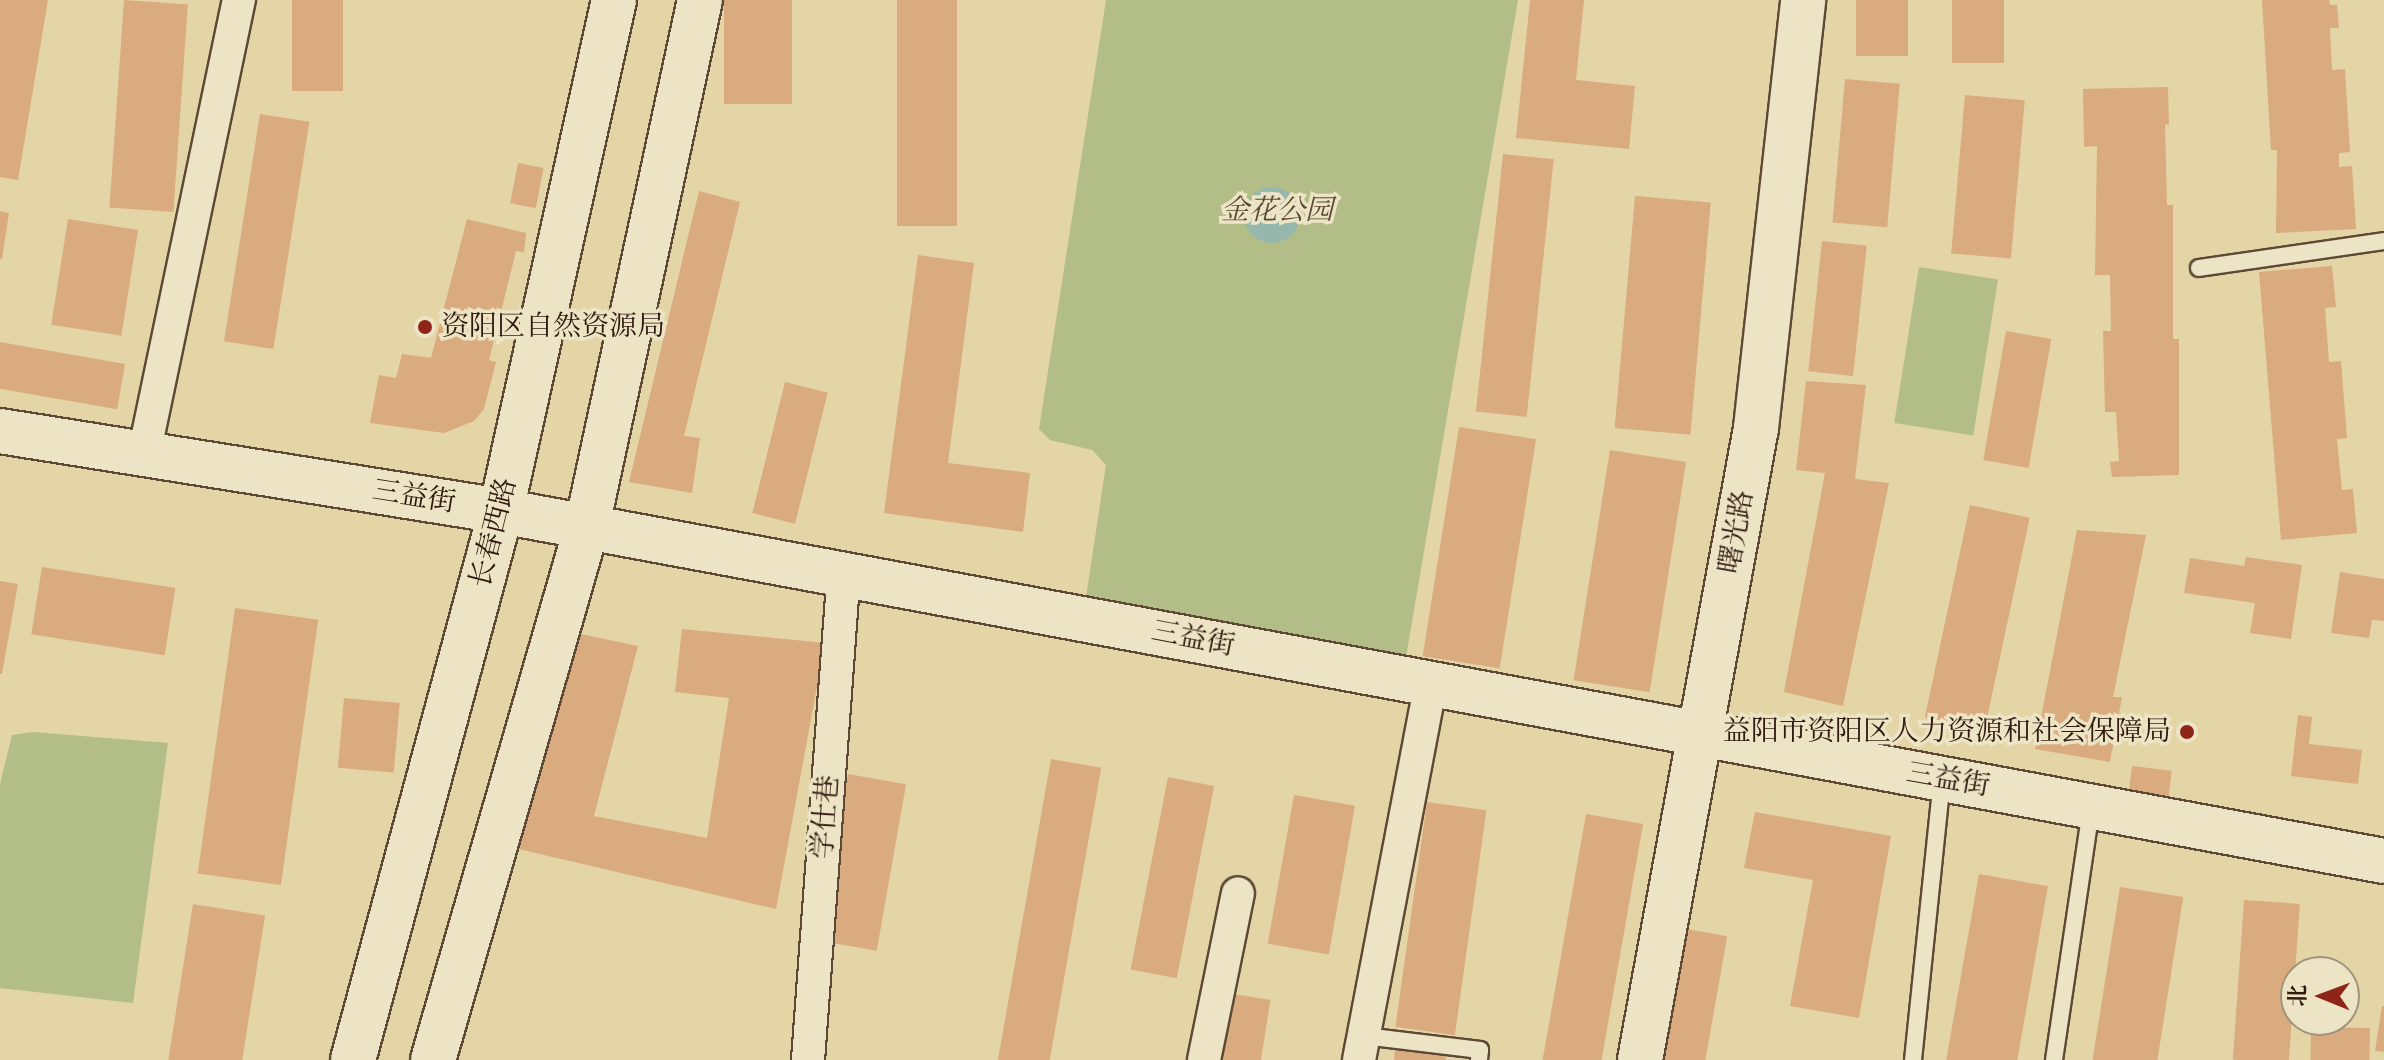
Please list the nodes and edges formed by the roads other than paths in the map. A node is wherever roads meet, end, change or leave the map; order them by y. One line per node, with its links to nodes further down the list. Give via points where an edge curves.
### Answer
1 (239, 0): 8 (street)
2 (614, 0): 9 (street, 长春西路)
3 (700, 0): 10 (street)
4 (1803, 0): 13 (street, 曙光路, via 1756,428)
5 (2384, 241): 6 (lane)
6 (2199, 268)
7 (0, 431): 8 (street, 三益街)
8 (144, 454): 9 (street, 三益街)
9 (501, 511): 10 (street, 三益街); 19 (street, 长春西路)
10 (587, 526): 11 (street, 三益街); 20 (street)
11 (844, 574): 12 (street, 三益街); 21 (street, 学仕巷)
12 (1431, 684): 13 (street, 三益街); 18 (street)
13 (1701, 736): 14 (street, 三益街); 24 (street, 曙光路)
14 (1943, 778): 15 (street, 三益街); 25 (lane)
15 (2091, 806): 16 (street, 三益街); 26 (lane)
16 (2384, 861)
17 (1238, 893): 22 (street)
18 (1362, 1048): 23 (lane, via 1480,1050)
19 (353, 1060)
20 (433, 1060)
21 (808, 1060)
22 (1204, 1060)
23 (1479, 1060)
24 (1640, 1060)
25 (1913, 1060)
26 (2054, 1060)

